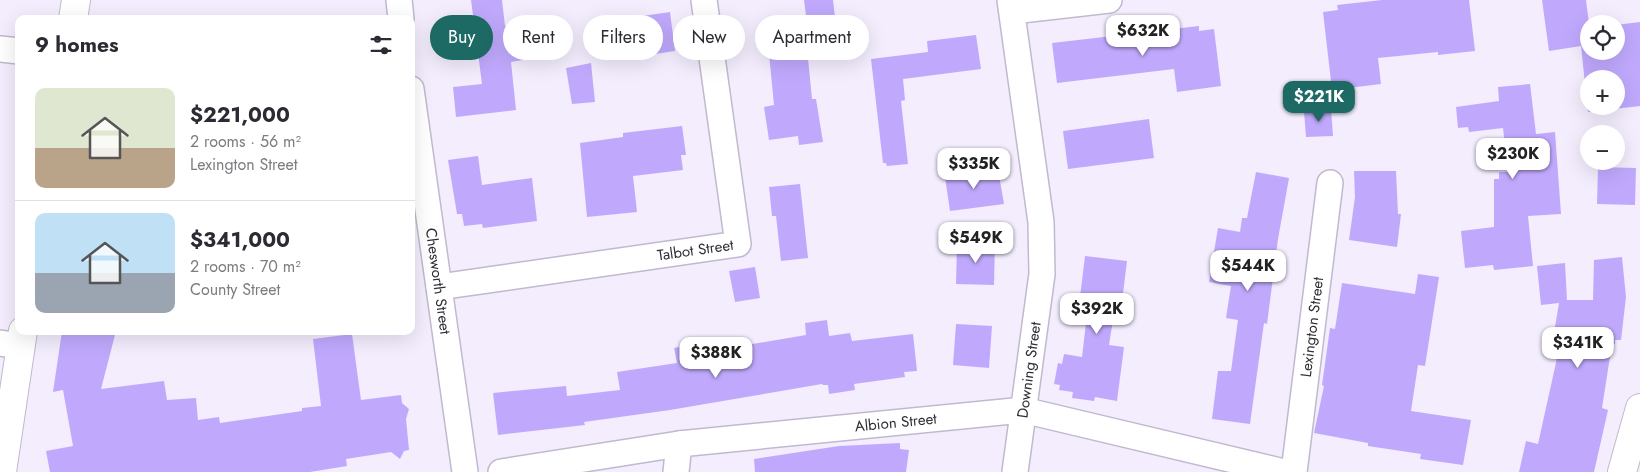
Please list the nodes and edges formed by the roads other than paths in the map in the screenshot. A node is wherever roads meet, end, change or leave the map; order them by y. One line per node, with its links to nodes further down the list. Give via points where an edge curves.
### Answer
1 (76, 0): 6 (main road)
2 (399, 0): 7 (street)
3 (704, 0): 12 (street, Talbot Street, via 738,244)
4 (1109, 0): 5 (street)
5 (1011, 6): 15 (street, Downing Street, via 1042,248 1042,274)
6 (74, 15)
7 (401, 15)
8 (0, 48): 9 (street)
9 (15, 50)
10 (415, 117): 12 (street, Chesworth Street)
11 (1330, 183): 23 (street, Lexington Street)
12 (439, 287): 18 (street, Chesworth Street)
13 (15, 340): 17 (main road)
14 (1640, 408): 24 (main road)
15 (1023, 410): 16 (street, Albion Street); 21 (street, Downing Street); 22 (street, Albion Street)
16 (679, 444): 19 (street, Albion Street); 20 (street)
17 (2, 472)
18 (465, 472)
19 (500, 472)
20 (676, 472)
21 (1014, 472)
22 (1284, 472)
23 (1294, 472)
24 (1622, 472)

